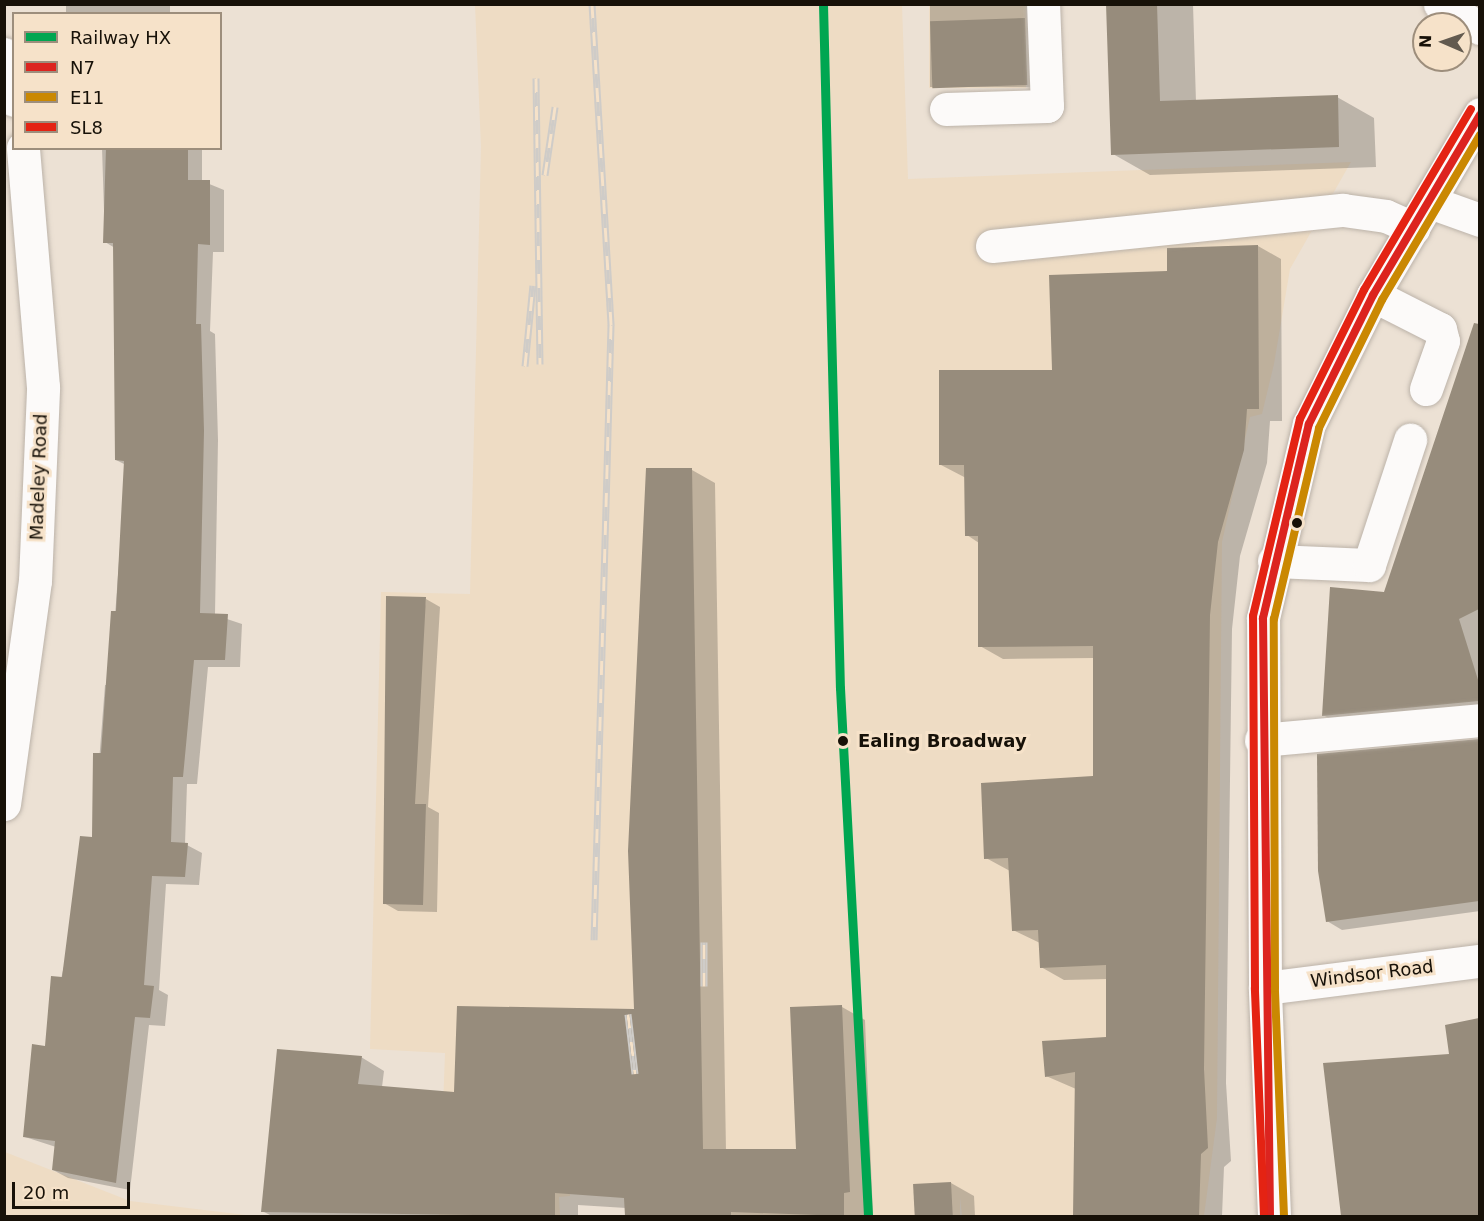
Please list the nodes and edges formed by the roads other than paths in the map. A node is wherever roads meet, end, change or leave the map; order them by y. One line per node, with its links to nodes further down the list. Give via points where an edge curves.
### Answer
1 (1043, 4): 6 (main road, via 1047,106)
2 (1440, 4): 3 (main road)
3 (1479, 28)
4 (4, 54): 5 (main road)
5 (12, 91)
6 (946, 109)
7 (1479, 114): 9 (main road)
8 (23, 150): 18 (main road, Madeley Road, via 43,387 35,581)
9 (1422, 215): 10 (main road); 11 (main road, via 1386,216 1343,210); 12 (main road)
10 (1479, 220)
11 (992, 246)
12 (1373, 295): 13 (main road, via 1440,329 1443,341); 15 (main road, via 1309,424)
13 (1426, 389)
14 (1410, 440): 15 (main road, via 1370,565)
15 (1274, 561): 17 (main road, via 1263,618)
16 (1479, 720): 17 (main road)
17 (1261, 740): 20 (main road)
18 (4, 804)
19 (1479, 961): 20 (main road, Windsor Road)
20 (1264, 988): 21 (main road)
21 (1272, 1215)

